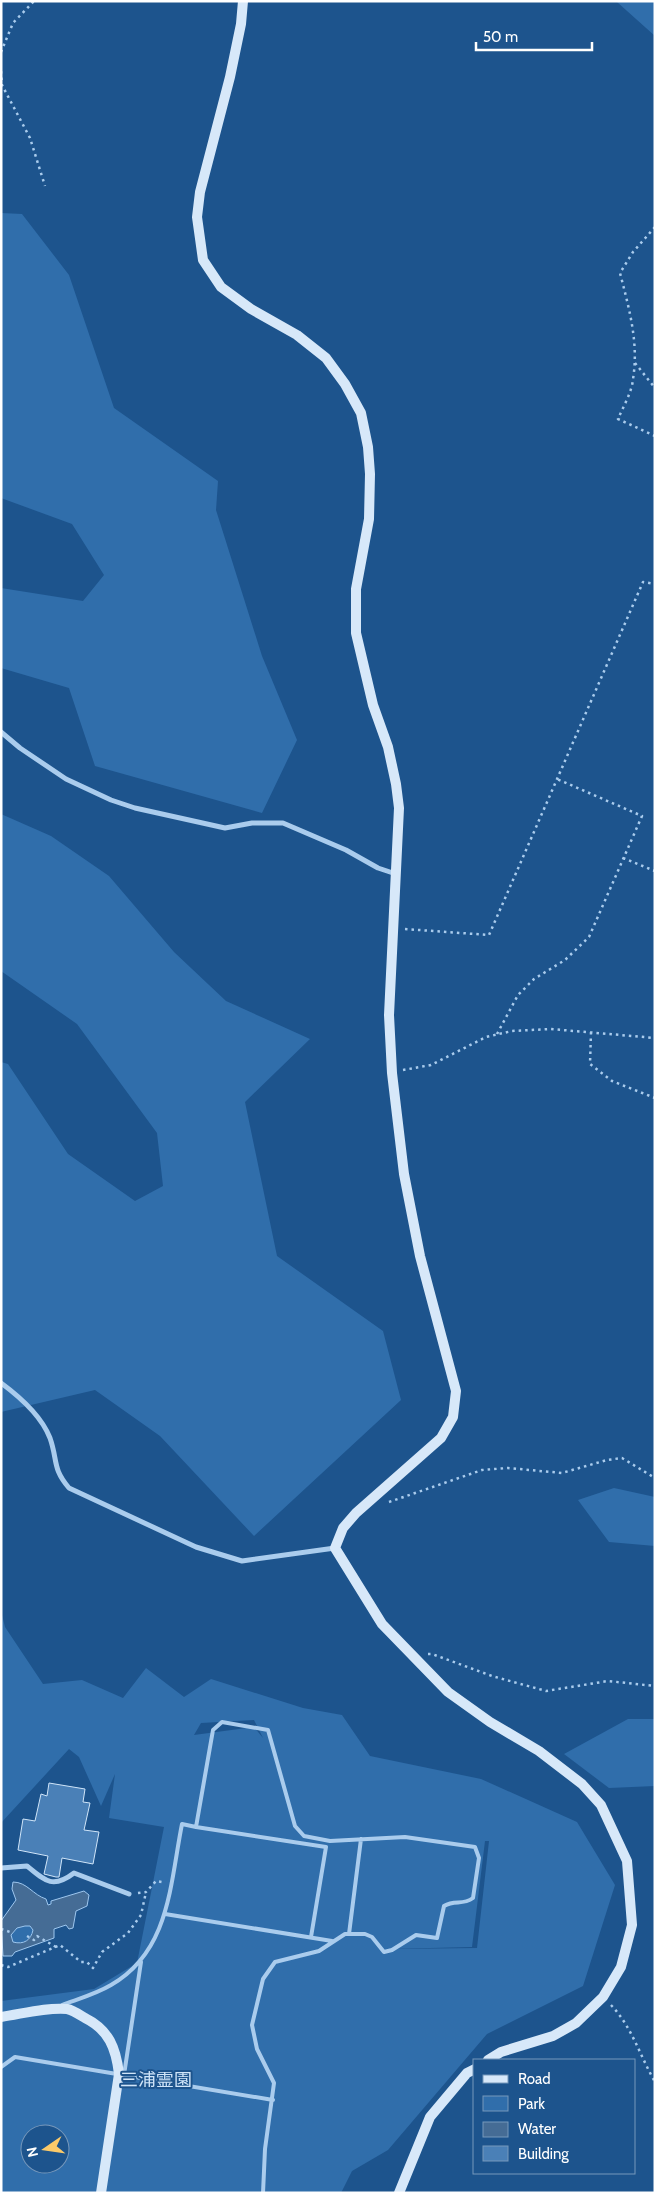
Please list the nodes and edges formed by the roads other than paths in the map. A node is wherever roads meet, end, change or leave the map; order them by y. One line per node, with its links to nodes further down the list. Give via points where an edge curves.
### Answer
1 (244, 1): 3 (street, via 230,77 200,192 197,217 203,260 221,287 251,309 297,335 326,358 361,413 370,474 370,510 356,589 356,633 370,697 388,747 396,784)
2 (1, 732): 3 (street, via 66,780 111,800 225,828 252,823 283,823)
3 (397, 875): 5 (street, via 389,1015 392,1073 404,1174 420,1256 456,1392 453,1417 441,1438 342,1528)
4 (1, 1383): 5 (street, via 41,1421 50,1439 58,1475 69,1488 196,1548 242,1561)
5 (334, 1548): 19 (street, via 382,1624 448,1692 539,1751 582,1784 601,1805 627,1861 632,1924 621,1967 602,1997 576,2023 553,2036 501,2052)
6 (196, 1827): 8 (lane, via 213,1730 222,1722 268,1730 295,1826 304,1836); 9 (lane); 12 (lane, via 182,1824)
7 (361, 1839): 8 (lane); 13 (lane); 13 (lane, via 405,1837 475,1846 479,1858 473,1898 466,1903 450,1902 444,1906 437,1938 416,1935 384,1952 372,1937)
8 (326, 1840): 9 (lane)
9 (326, 1847): 14 (lane)
10 (1, 1868): 11 (street, via 26,1866 46,1882 63,1882 74,1873)
11 (129, 1894)
12 (164, 1914): 14 (lane); 16 (lane, via 154,1943)
13 (349, 1934): 15 (lane)
14 (311, 1937): 15 (lane)
15 (332, 1941): 23 (lane, via 319,1951 276,1962 263,1980 252,2025 257,2049 274,2083)
16 (141, 1962): 17 (lane, via 112,1985); 22 (lane)
17 (51, 2010): 18 (street); 22 (street, via 69,2009 97,2024 110,2039)
18 (1, 2017)
19 (490, 2059)
20 (1, 2067): 22 (lane, via 15,2056)
21 (473, 2070): 26 (street, via 430,2117)
22 (121, 2075): 23 (lane); 24 (street)
23 (273, 2100): 25 (lane)
24 (101, 2193)
25 (262, 2193)
26 (399, 2193)

